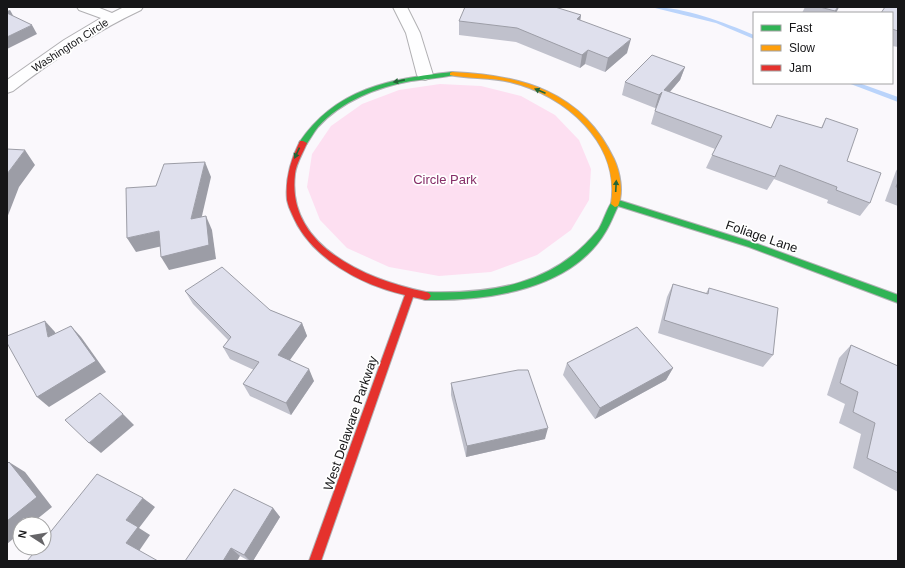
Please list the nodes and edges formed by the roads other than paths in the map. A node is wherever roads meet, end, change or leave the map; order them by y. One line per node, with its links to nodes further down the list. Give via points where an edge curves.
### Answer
1 (84, 7): 4 (street)
2 (136, 7): 4 (street, Washington Circle)
3 (400, 7): 5 (street, via 413,33)
4 (111, 17): 6 (street, Washington Circle)
5 (426, 75): 7 (street, one-way to 5, via 617,181 613,160 604,140 590,123 572,108 529,86 504,79 452,74); 8 (street, one-way to 8, via 389,82 355,95 327,114 304,138 292,165 289,196 300,226 325,255 362,278)
6 (7, 88)
7 (615, 202): 8 (street, via 607,223 593,243 573,262 546,277 515,288 480,295); 9 (street, Foliage Lane, via 752,245)
8 (410, 293): 10 (street, West Delaware Parkway)
9 (898, 299)
10 (315, 561)

